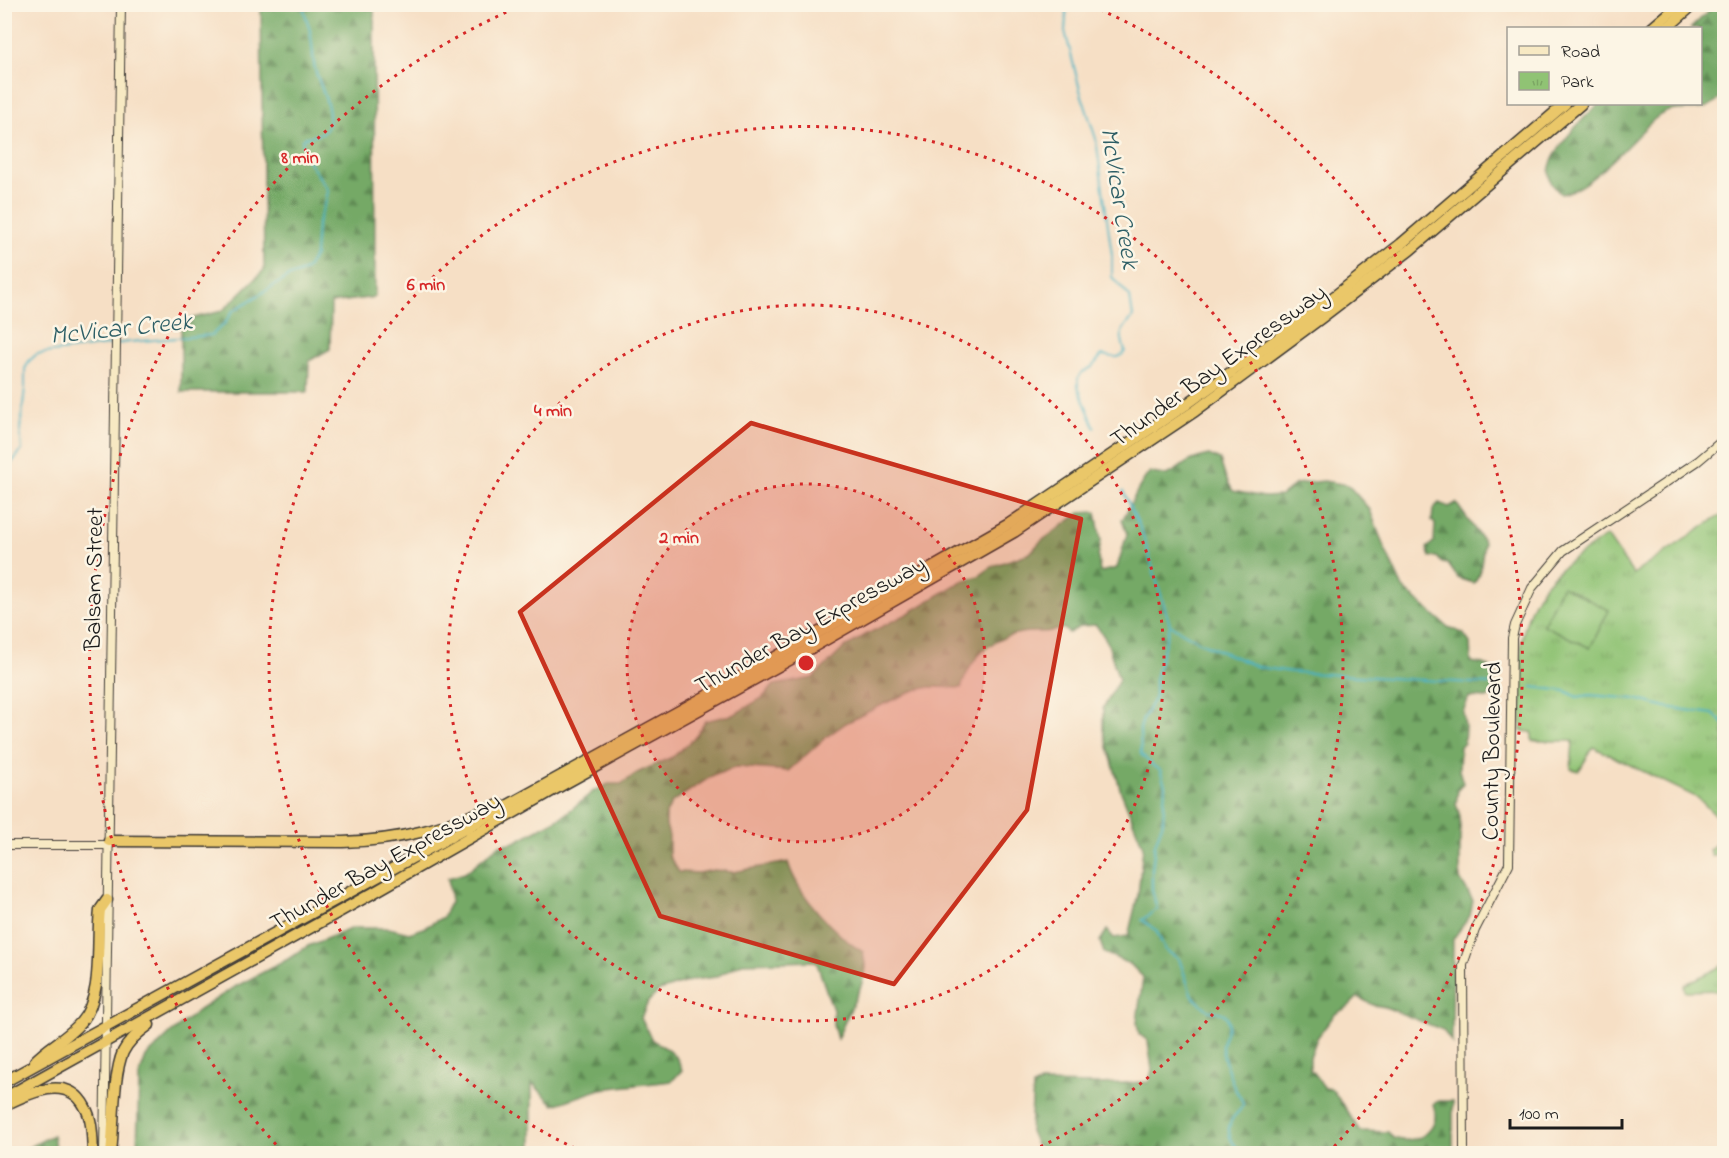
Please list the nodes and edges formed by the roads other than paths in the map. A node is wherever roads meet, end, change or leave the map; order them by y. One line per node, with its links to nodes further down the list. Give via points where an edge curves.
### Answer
1 (121, 4): 10 (main road, Balsam Street)
2 (1680, 4): 4 (highway)
3 (1695, 4): 5 (highway)
4 (1653, 27)
5 (1668, 27)
6 (1564, 105): 9 (highway, Thunder Bay Expressway, via 1317,310 1187,404 1009,524)
7 (1580, 105): 13 (highway, Thunder Bay Expressway, via 1410,250 1321,318 1177,423 1014,532)
8 (1725, 439): 23 (main road, County Boulevard, via 1563,551 1532,588 1515,625 1509,864 1475,930 1463,965)
9 (549, 784): 10 (highway, via 451,824 391,839); 14 (highway, Thunder Bay Expressway)
10 (108, 843): 11 (main road); 12 (main road, Balsam Street)
11 (4, 845)
12 (108, 900): 14 (main road, Balsam Street); 16 (highway, via 100,910 95,987 88,1013)
13 (212, 982): 15 (highway, Thunder Bay Expressway); 22 (highway, via 140,1031 122,1053)
14 (106, 1026): 15 (main road, Balsam Street); 16 (highway, Thunder Bay Expressway)
15 (107, 1042): 18 (highway, Thunder Bay Expressway); 21 (main road, Balsam Street)
16 (25, 1071): 17 (highway, Thunder Bay Expressway)
17 (4, 1082)
18 (4, 1098)
19 (4, 1105): 20 (highway, via 50,1087 70,1092 85,1107)
20 (93, 1154)
21 (104, 1154)
22 (111, 1154)
23 (1464, 1154)

